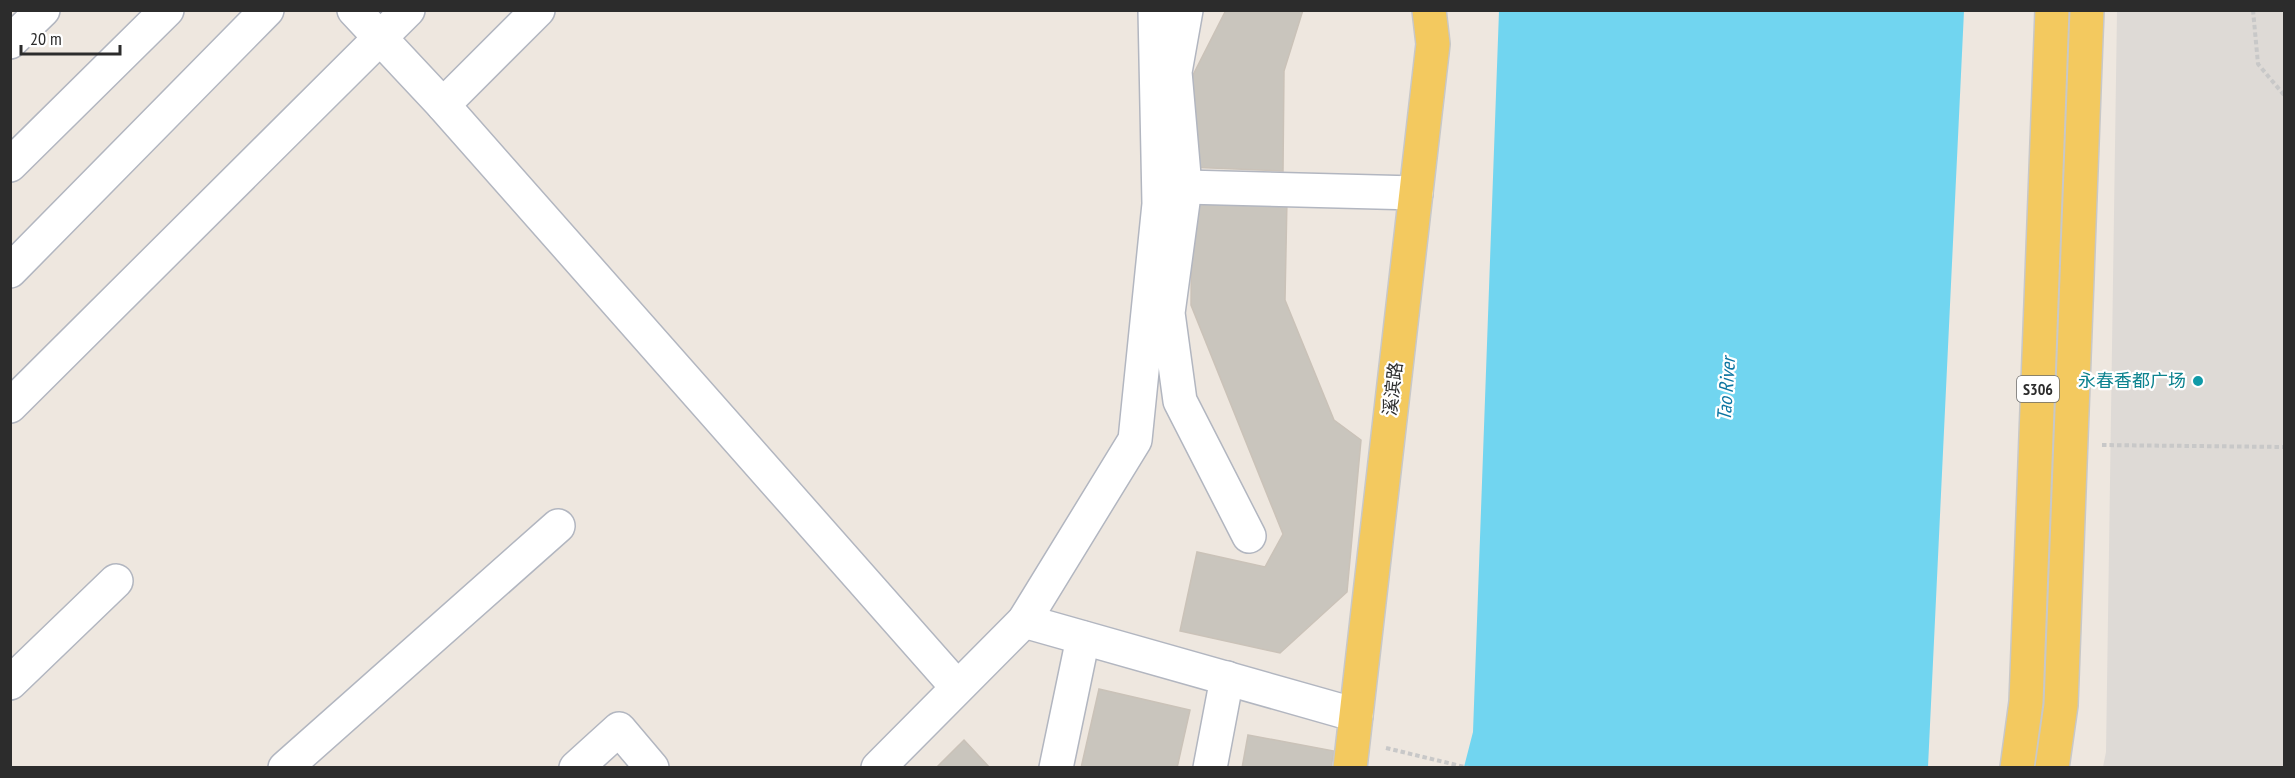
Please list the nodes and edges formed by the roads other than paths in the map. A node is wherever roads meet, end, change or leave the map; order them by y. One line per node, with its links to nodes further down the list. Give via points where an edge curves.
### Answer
1 (42, 10): 13 (street)
2 (167, 10): 15 (street)
3 (267, 10): 18 (street)
4 (354, 10): 12 (street)
5 (408, 10): 12 (street)
6 (538, 10): 14 (street)
7 (1155, 10): 23 (street, via 1160,204 1135,440)
8 (1186, 10): 16 (street, via 1175,72)
9 (1429, 10): 17 (main road, 溪滨路, via 1433,44)
10 (2052, 10): 35 (main road, S306, via 2026,702)
11 (2087, 10): 36 (main road, S306, via 2061,705)
12 (380, 39): 14 (street); 19 (street)
13 (10, 42)
14 (443, 105): 27 (street)
15 (10, 165)
16 (1185, 187): 17 (street); 21 (street, via 1168,313 1180,401)
17 (1416, 193): 28 (main road, 溪滨路)
18 (10, 271)
19 (10, 406)
20 (558, 526): 29 (street)
21 (1249, 536)
22 (116, 581): 26 (street)
23 (1024, 621): 24 (street); 27 (street)
24 (1083, 638): 25 (street); 33 (street)
25 (1227, 678): 28 (street); 34 (street)
26 (10, 683)
27 (957, 687): 32 (street)
28 (1353, 741)
29 (285, 768)
30 (576, 768): 31 (street, via 619,729)
31 (652, 768)
32 (878, 768)
33 (1056, 768)
34 (1210, 768)
35 (2016, 768)
36 (2052, 768)

